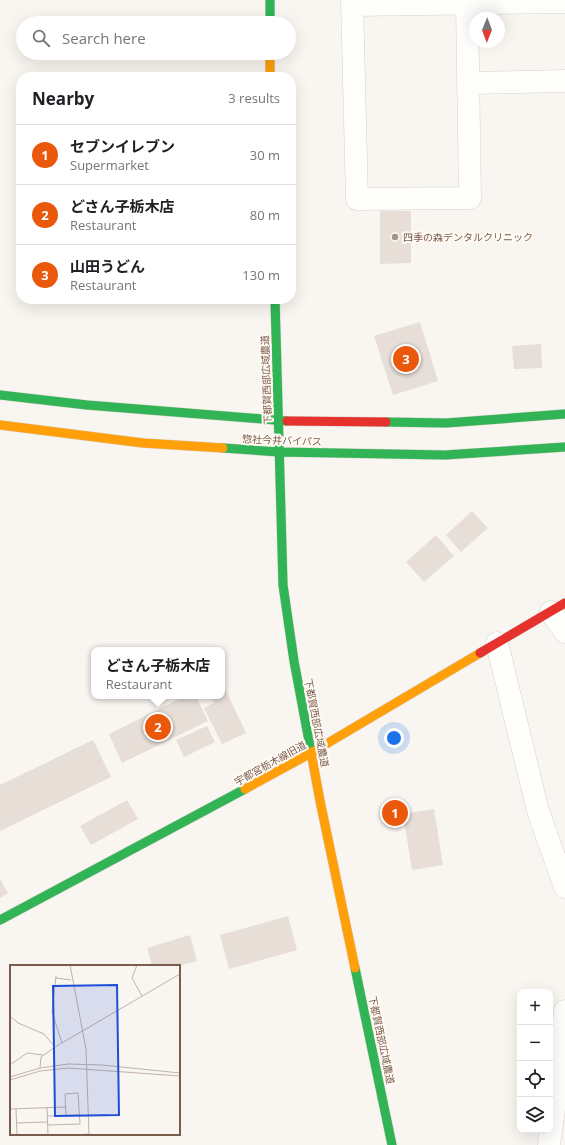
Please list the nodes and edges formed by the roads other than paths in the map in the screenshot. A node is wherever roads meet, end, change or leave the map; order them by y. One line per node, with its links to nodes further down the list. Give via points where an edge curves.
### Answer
1 (270, 0): 5 (street)
2 (565, 2): 4 (street)
3 (352, 3): 4 (street); 9 (street, via 358,199 470,198)
4 (467, 4): 9 (street)
5 (270, 16)
6 (270, 60): 7 (street)
7 (270, 72)
8 (565, 81): 9 (street)
9 (468, 84)
10 (274, 304): 13 (street, 下都賀西部広域農道)
11 (0, 395): 13 (street, 惣社今井バイパス)
12 (565, 414): 13 (street, 惣社今井バイパス, via 446,423)
13 (278, 421): 16 (street, 下都賀西部広域農道)
14 (0, 425): 16 (street, 惣社今井バイパス, via 143,443)
15 (565, 447): 16 (street, 惣社今井バイパス, via 444,455)
16 (279, 452): 20 (street, 下都賀西部広域農道, via 283,585)
17 (558, 607): 18 (street); 19 (street, 宇都宮栃木線旧道)
18 (565, 632)
19 (496, 643): 20 (street, 宇都宮栃木線旧道); 21 (street, via 538,811)
20 (311, 753): 22 (street, 宇都宮栃木線旧道); 24 (street, 下都賀西部広域農道)
21 (565, 886)
22 (0, 920)
23 (565, 1011): 25 (street)
24 (392, 1145)
25 (548, 1145)

